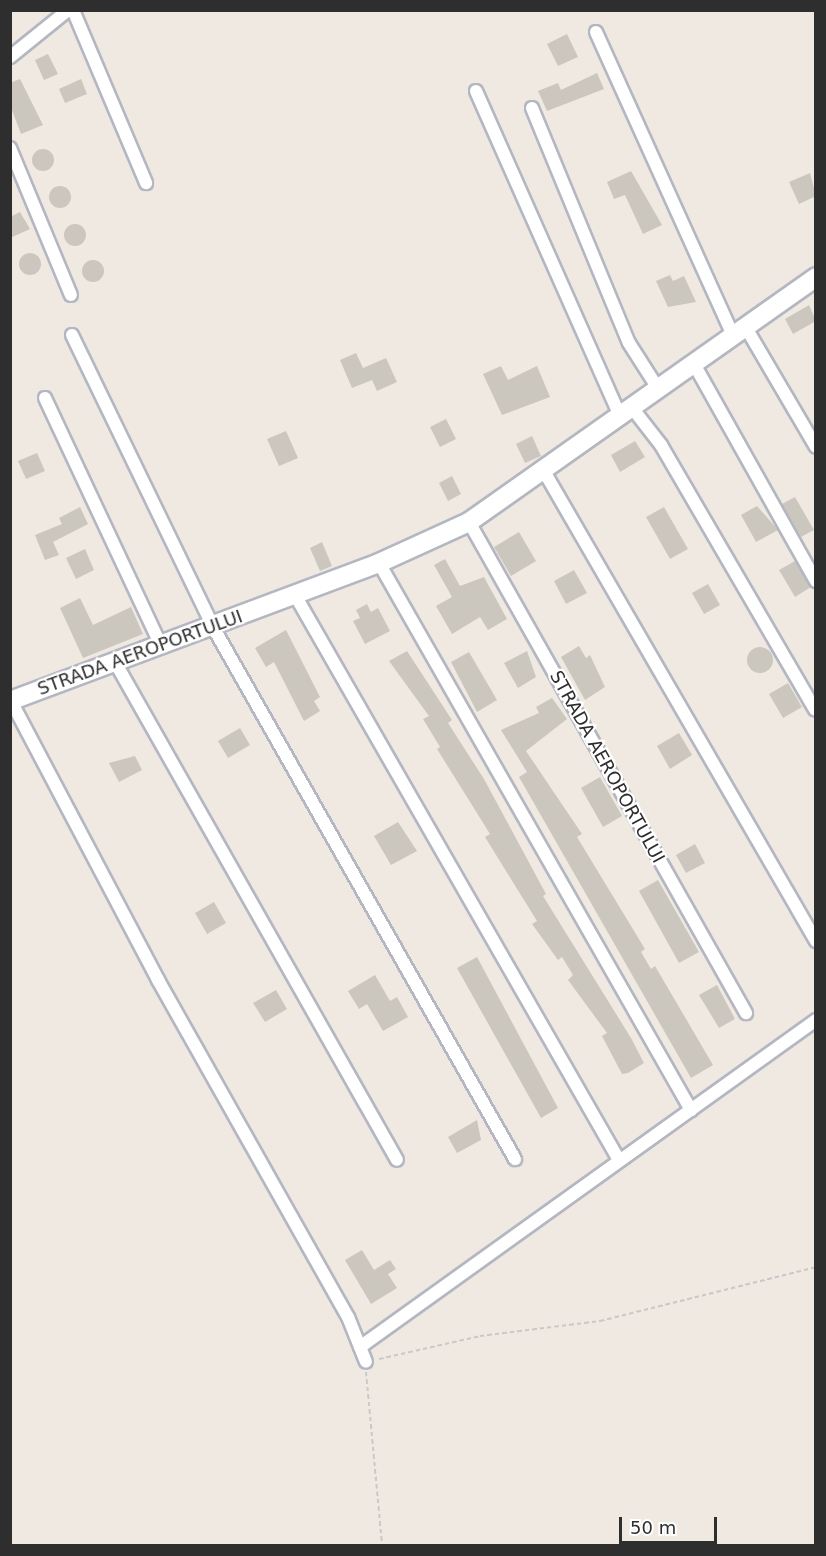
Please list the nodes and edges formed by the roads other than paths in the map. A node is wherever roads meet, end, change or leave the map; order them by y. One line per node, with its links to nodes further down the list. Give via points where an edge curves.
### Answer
1 (68, 10): 4 (street)
2 (73, 10): 8 (street)
3 (596, 33): 11 (street)
4 (10, 57)
5 (476, 92): 16 (street)
6 (532, 108): 14 (street, via 629,343)
7 (10, 148): 10 (street)
8 (146, 183)
9 (816, 277): 11 (street, STRADA AEROPORTULUI)
10 (71, 295)
11 (739, 331): 13 (street, STRADA AEROPORTULUI); 17 (street)
12 (72, 335): 23 (street)
13 (694, 364): 14 (street, STRADA AEROPORTULUI); 21 (street)
14 (659, 390): 16 (street, STRADA AEROPORTULUI)
15 (45, 398): 24 (street)
16 (627, 413): 18 (street, STRADA AEROPORTULUI); 27 (street, via 661,445)
17 (816, 447)
18 (545, 473): 19 (street, STRADA AEROPORTULUI); 28 (street)
19 (469, 522): 20 (street, STRADA AEROPORTULUI); 29 (street, STRADA AEROPORTULUI)
20 (379, 563): 22 (street, STRADA AEROPORTULUI); 31 (street)
21 (816, 581)
22 (295, 595): 23 (street, STRADA AEROPORTULUI); 34 (street)
23 (213, 627): 24 (street, STRADA AEROPORTULUI); 32 (street)
24 (160, 644): 25 (street, STRADA AEROPORTULUI)
25 (115, 662): 26 (street, STRADA AEROPORTULUI); 33 (street)
26 (11, 700): 35 (street)
27 (815, 710)
28 (816, 941)
29 (746, 1012)
30 (816, 1020): 31 (street)
31 (691, 1110): 34 (street)
32 (515, 1159)
33 (397, 1160)
34 (619, 1160): 35 (street)
35 (360, 1347): 36 (street)
36 (366, 1362)

